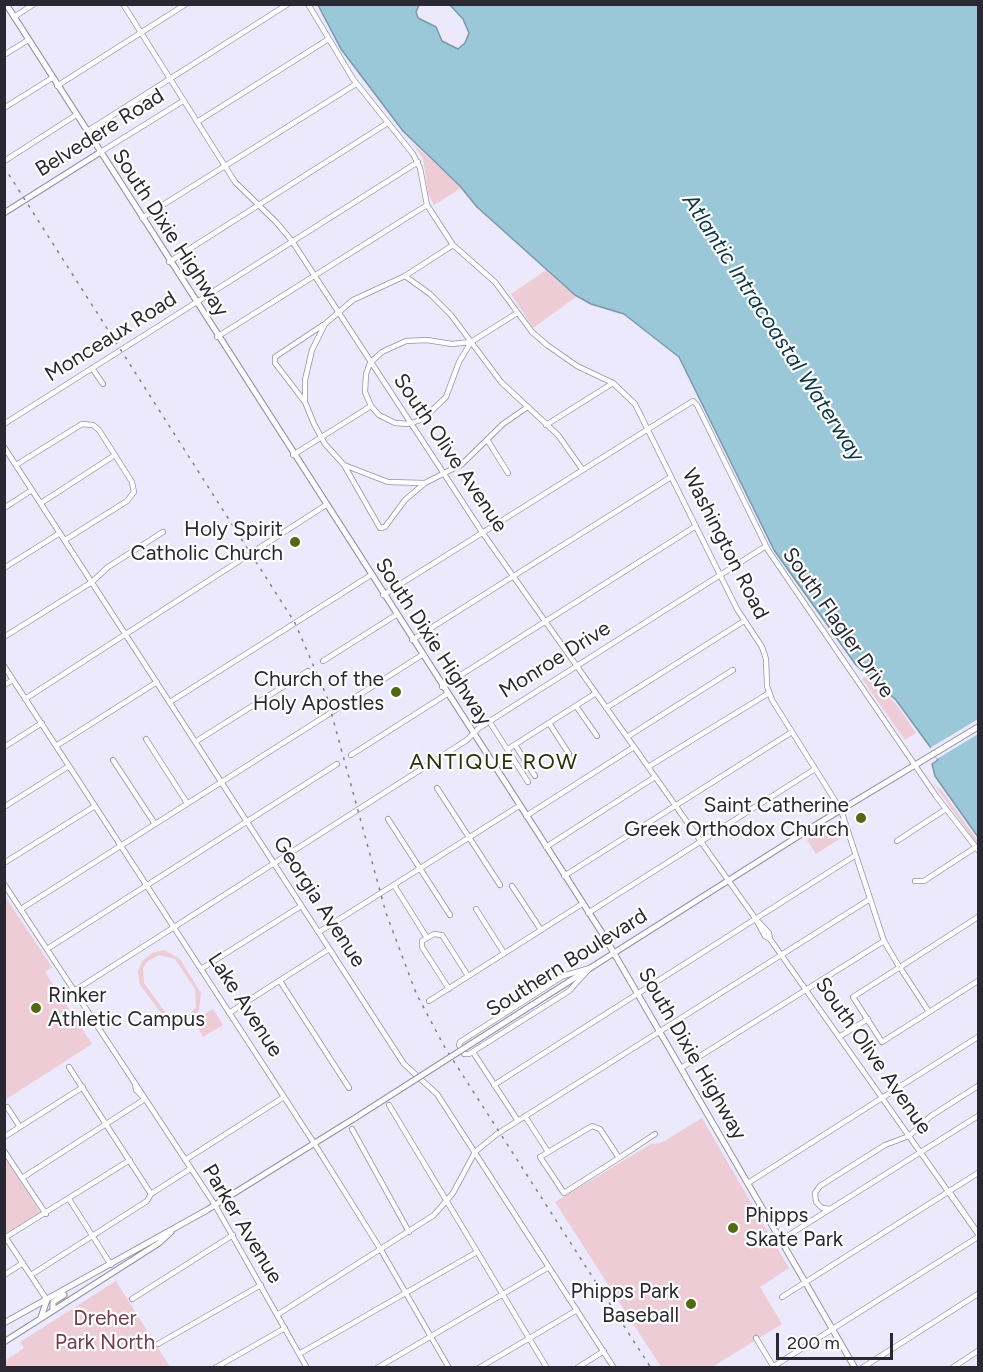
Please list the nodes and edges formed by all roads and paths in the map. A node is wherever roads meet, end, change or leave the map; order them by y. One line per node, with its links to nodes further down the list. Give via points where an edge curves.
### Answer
1 (6, 4): 7 (main road, South Dixie Highway)
2 (34, 4): 7 (street)
3 (123, 4): 8 (street, South Olive Avenue)
4 (288, 4): 13 (street)
5 (309, 4): 10 (street)
6 (182, 5): 8 (street)
7 (14, 17): 9 (main road, South Dixie Highway)
8 (141, 33): 13 (street, South Olive Avenue); 15 (street)
9 (28, 40): 11 (street); 12 (main road, South Dixie Highway)
10 (327, 40): 14 (street); 19 (street)
11 (4, 55)
12 (52, 78): 15 (main road, South Dixie Highway); 17 (street)
13 (170, 79): 16 (street, South Olive Avenue); 21 (street)
14 (356, 84): 20 (street); 25 (street)
15 (57, 86): 18 (main road, South Dixie Highway)
16 (183, 101): 19 (street, South Olive Avenue); 22 (street, Belvedere Road)
17 (4, 108)
18 (76, 115): 21 (main road, South Dixie Highway); 23 (street)
19 (197, 122): 25 (street, South Olive Avenue)
20 (386, 124): 24 (street); 27 (street)
21 (86, 132): 22 (main road, South Dixie Highway)
22 (99, 153): 28 (main road, Belvedere Road); 29 (main road, South Dixie Highway)
23 (6, 160)
24 (418, 162): 26 (street); 30 (street, Monceaux Road)
25 (225, 166): 27 (street, South Olive Avenue); 29 (street)
26 (427, 204): 31 (street, Washington Road); 33 (street)
27 (258, 205): 30 (street, South Olive Avenue); 32 (street)
28 (4, 213)
29 (141, 219): 32 (main road, South Dixie Highway)
30 (292, 241): 33 (street, South Olive Avenue); 35 (street, Monceaux Road)
31 (453, 245): 34 (street); 37 (street, Washington Road, via 495,282)
32 (169, 262): 35 (main road, South Dixie Highway)
33 (314, 276): 36 (street, South Olive Avenue); 39 (street)
34 (405, 276): 36 (street, via 364,294); 40 (street, via 440,304)
35 (196, 303): 39 (main road, South Dixie Highway); 42 (street, Monceaux Road)
36 (338, 312): 38 (street); 41 (street, South Olive Avenue)
37 (517, 313): 40 (street); 43 (street, Washington Road, via 556,353)
38 (325, 324): 45 (street, via 309,360); 45 (street, via 275,357 275,363)
39 (217, 337): 55 (main road, South Dixie Highway)
40 (471, 342): 41 (street, via 406,341 390,347); 47 (street); 49 (street, via 441,405)
41 (370, 363): 46 (street, via 365,386); 49 (street, South Olive Avenue)
42 (92, 368): 44 (street); 48 (street, Monceaux Road)
43 (613, 383): 50 (street); 51 (street, Washington Road, via 635,404)
44 (103, 384)
45 (305, 402): 52 (street)
46 (371, 406): 49 (street, via 389,421); 52 (street)
47 (526, 408): 50 (street); 53 (street, via 503,424)
48 (4, 424)
49 (410, 424): 61 (street, South Olive Avenue)
50 (546, 425): 59 (street, via 564,442)
51 (647, 428): 59 (street); 62 (street, Washington Road); 73 (street, South Flagler Drive, via 693,401)
52 (321, 437): 55 (street); 58 (street)
53 (488, 441): 60 (street); 61 (street, via 462,464)
54 (5, 447): 57 (street, Georgia Avenue)
55 (293, 454): 66 (main road, South Dixie Highway)
56 (115, 456): 57 (street, via 97,428 90,424 80,425); 65 (street); 72 (street, via 132,482 133,495)
57 (16, 465): 64 (street, Georgia Avenue)
58 (344, 465): 63 (street, via 388,482); 63 (street, via 380,528)
59 (582, 469): 70 (street)
60 (508, 473)
61 (442, 475): 63 (street); 70 (street, South Olive Avenue)
62 (671, 477): 68 (street, Washington Road); 77 (street)
63 (425, 483)
64 (32, 490): 65 (street, Georgia Avenue); 67 (street)
65 (40, 503): 71 (street, Georgia Avenue)
66 (326, 505): 75 (main road, South Dixie Highway); 83 (street)
67 (4, 508)
68 (696, 526): 76 (street, Washington Road); 81 (street)
69 (163, 532): 78 (street, via 108,567)
70 (482, 532): 77 (street, South Olive Avenue); 79 (street)
71 (60, 533): 72 (street, Georgia Avenue); 74 (street)
72 (65, 540): 78 (street, Georgia Avenue)
73 (766, 546): 76 (street, Monroe Drive); 122 (street, South Flagler Drive)
74 (4, 568)
75 (371, 575): 79 (main road, South Dixie Highway); 100 (street)
76 (720, 575): 82 (street, Washington Road); 89 (street, Monroe Drive)
77 (514, 577): 81 (street, South Olive Avenue); 85 (street)
78 (92, 582): 83 (street, Georgia Avenue); 84 (street)
79 (383, 595): 80 (main road, South Dixie Highway)
80 (396, 615): 85 (main road, South Dixie Highway); 87 (street)
81 (545, 621): 89 (street, South Olive Avenue); 95 (street)
82 (744, 621): 97 (street, Washington Road, via 765,655); 102 (street)
83 (126, 634): 93 (street, Georgia Avenue); 99 (street)
84 (4, 638)
85 (412, 640): 86 (main road, South Dixie Highway)
86 (422, 655): 95 (main road, South Dixie Highway); 128 (street)
87 (323, 661)
88 (4, 666): 92 (street, Lake Avenue)
89 (576, 666): 96 (street, South Olive Avenue); 103 (street, Monroe Drive)
90 (733, 670): 110 (street)
91 (308, 671): 112 (street)
92 (13, 680): 94 (street); 99 (street, Lake Avenue)
93 (157, 682): 100 (street, Georgia Avenue); 114 (street)
94 (4, 685)
95 (442, 687): 98 (main road, South Dixie Highway)
96 (596, 693): 101 (street); 102 (street, South Olive Avenue)
97 (769, 693): 107 (street, Washington Road); 124 (street)
98 (447, 694): 108 (main road, South Dixie Highway); 119 (street)
99 (25, 699): 104 (street, Lake Avenue)
100 (170, 702): 112 (street, Georgia Avenue)
101 (576, 706): 105 (street); 109 (street)
102 (606, 708): 110 (street, South Olive Avenue)
103 (489, 721): 108 (street, Monroe Drive); 117 (street)
104 (42, 723): 114 (street, Lake Avenue); 115 (street)
105 (549, 723): 113 (street); 118 (street)
106 (978, 727): 122 (main road, Southern Boulevard)
107 (792, 732): 125 (street, Washington Road); 132 (street)
108 (473, 734): 134 (main road, South Dixie Highway); 149 (street, Monroe Drive)
109 (597, 736)
110 (627, 737): 116 (street, South Olive Avenue)
111 (146, 739): 131 (street)
112 (195, 742): 128 (street, Georgia Avenue)
113 (514, 745): 117 (street); 126 (street)
114 (56, 746): 123 (street, Lake Avenue)
115 (4, 747)
116 (634, 747): 124 (street, South Olive Avenue); 138 (street)
117 (508, 749): 129 (street)
118 (569, 754)
119 (351, 755)
120 (113, 760): 141 (street)
121 (337, 764): 140 (street)
122 (916, 764): 136 (street, South Flagler Drive); 137 (main road, Southern Boulevard)
123 (69, 766): 133 (street, Lake Avenue); 135 (street)
124 (648, 767): 127 (street, South Olive Avenue)
125 (815, 769): 137 (street, Washington Road); 143 (street)
126 (535, 776)
127 (656, 777): 132 (street, South Olive Avenue); 146 (street)
128 (221, 781): 131 (street); 140 (street, Georgia Avenue)
129 (528, 782)
130 (437, 788): 142 (street)
131 (187, 803): 141 (street)
132 (675, 805): 143 (street, South Olive Avenue); 152 (street)
133 (95, 806): 145 (street, Lake Avenue); 150 (street)
134 (519, 806): 138 (main road, South Dixie Highway); 142 (street)
135 (4, 807)
136 (946, 809): 144 (street); 147 (street, South Flagler Drive)
137 (841, 810): 148 (street, Washington Road); 153 (main road, Southern Boulevard)
138 (526, 816): 146 (main road, South Dixie Highway)
139 (388, 819): 151 (street)
140 (247, 821): 149 (street, Georgia Avenue); 156 (street)
141 (155, 824): 145 (street)
142 (469, 837): 151 (street); 158 (street)
143 (701, 841): 153 (street, South Olive Avenue); 165 (street)
144 (897, 841)
145 (121, 846): 156 (street, Lake Avenue); 163 (street)
146 (546, 847): 152 (main road, South Dixie Highway)
147 (977, 849): 154 (street, via 924,880)
148 (856, 855): 160 (street, Washington Road); 168 (street)
149 (273, 862): 162 (street, Georgia Avenue); 169 (street, Monroe Drive)
150 (4, 863)
151 (420, 868): 157 (street); 166 (street)
152 (564, 876): 161 (main road, South Dixie Highway)
153 (728, 880): 168 (street, South Olive Avenue); 177 (main road, Southern Boulevard)
154 (915, 881)
155 (4, 884): 163 (street, Parker Avenue)
156 (147, 885): 169 (street, Lake Avenue); 174 (street)
157 (394, 885): 171 (street); 172 (street)
158 (500, 885)
159 (512, 886): 170 (street)
160 (870, 899): 173 (street, Washington Road); 178 (street)
161 (582, 904): 165 (main road, South Dixie Highway); 170 (street)
162 (301, 906): 171 (street, Georgia Avenue); 181 (street)
163 (21, 909): 174 (street, Parker Avenue)
164 (476, 909): 176 (street)
165 (588, 913): 177 (main road, South Dixie Highway)
166 (450, 915)
167 (978, 917): 179 (street)
168 (755, 918): 178 (street, South Olive Avenue); 188 (street)
169 (174, 927): 181 (street, Lake Avenue); 187 (street, Monroe Drive)
170 (541, 930): 176 (street)
171 (319, 932): 175 (street, Georgia Avenue)
172 (428, 938): 182 (street, via 436,933 442,935); 185 (street, via 422,947)
173 (884, 941): 179 (street, Washington Road); 186 (street)
174 (47, 949): 187 (street, Parker Avenue)
175 (330, 949): 183 (street); 219 (street, Georgia Avenue, via 404,1064 437,1094)
176 (504, 953): 182 (street)
177 (614, 953): 180 (main road, Southern Boulevard); 188 (main road, South Dixie Highway)
178 (781, 955): 186 (street, South Olive Avenue); 193 (street)
179 (899, 967): 191 (street, Washington Road); 192 (street, via 853,997)
180 (590, 968): 196 (street, via 568,991); 196 (street, via 563,976 459,1043 464,1054); 217 (main road, Southern Boulevard, bridge)
181 (201, 969): 190 (street, Lake Avenue)
182 (468, 976): 185 (street)
183 (280, 981): 190 (street); 202 (street)
184 (978, 981): 191 (street)
185 (449, 988): 189 (street)
186 (806, 989): 195 (street, South Olive Avenue); 198 (street)
187 (74, 991): 205 (street, Parker Avenue)
188 (638, 993): 193 (main road, South Dixie Highway); 199 (street)
189 (429, 1001)
190 (230, 1012): 203 (street, Lake Avenue)
191 (929, 1012): 192 (street, via 882,1042)
192 (868, 1019): 195 (street)
193 (660, 1032): 198 (main road, South Dixie Highway); 208 (street)
194 (978, 1036): 204 (street)
195 (839, 1037): 204 (street, South Olive Avenue)
196 (473, 1052): 199 (street)
197 (69, 1067): 201 (street)
198 (681, 1068): 228 (main road, South Dixie Highway)
199 (494, 1085): 210 (street)
200 (978, 1086): 215 (street, via 931,1116)
201 (82, 1087): 211 (street); 212 (street)
202 (349, 1088)
203 (284, 1097): 217 (street, Lake Avenue); 224 (street)
204 (882, 1097): 215 (street, South Olive Avenue); 228 (street)
205 (145, 1100): 211 (street); 224 (street, Parker Avenue)
206 (389, 1105): 232 (street)
207 (7, 1107): 212 (street)
208 (525, 1116): 210 (street); 220 (street)
209 (978, 1116): 221 (street)
210 (518, 1121): 219 (street)
211 (106, 1124): 223 (street); 227 (street)
212 (20, 1127): 216 (street)
213 (352, 1129): 237 (street)
214 (656, 1134): 222 (street)
215 (909, 1136): 221 (street, South Olive Avenue); 234 (street, via 885,1145 820,1186 815,1193 816,1202)
216 (4, 1137)
217 (314, 1143): 233 (main road, Southern Boulevard); 243 (street, Lake Avenue)
218 (4, 1151): 227 (street)
219 (475, 1152): 232 (street); 247 (street, Georgia Avenue)
220 (548, 1152): 222 (street, via 592,1126 600,1129); 222 (street, via 540,1157 564,1193)
221 (921, 1152): 229 (street, South Olive Avenue); 234 (street)
222 (619, 1158)
223 (130, 1160): 230 (street); 231 (street)
224 (185, 1160): 225 (street, Parker Avenue)
225 (190, 1169): 230 (street); 233 (street, Parker Avenue)
226 (978, 1173): 229 (street)
227 (22, 1178): 235 (street)
228 (748, 1182): 242 (main road, South Dixie Highway)
229 (949, 1192): 239 (street, South Olive Avenue); 250 (street)
230 (151, 1194): 241 (street, via 147,1201)
231 (69, 1199): 235 (street); 241 (street)
232 (448, 1202): 237 (street); 244 (street)
233 (215, 1205): 236 (main road, Southern Boulevard); 238 (street, Parker Avenue)
234 (831, 1209): 242 (street)
235 (46, 1214): 240 (street)
236 (175, 1229): 246 (main road, Southern Boulevard); 251 (main road, Southern Boulevard)
237 (409, 1232): 243 (street)
238 (233, 1235): 252 (street, Parker Avenue); 258 (street)
239 (978, 1235): 266 (street)
240 (5, 1236): 245 (street)
241 (93, 1236): 246 (street); 249 (street)
242 (781, 1240): 250 (main road, South Dixie Highway)
243 (381, 1250): 254 (street, Lake Avenue); 262 (street)
244 (477, 1252): 254 (street); 256 (street)
245 (23, 1263): 248 (street); 249 (street)
246 (111, 1265): 251 (main road); 253 (main road, Southern Boulevard)
247 (549, 1267): 256 (street); 261 (street, Georgia Avenue)
248 (4, 1275)
249 (31, 1275): 259 (street)
250 (806, 1282): 257 (street); 266 (main road, South Dixie Highway)
251 (97, 1283): 260 (main road, Southern Boulevard)
252 (261, 1285): 262 (street, Parker Avenue); 271 (street)
253 (66, 1290): 259 (main road, Southern Boulevard); 260 (main road, via 53,1302)
254 (406, 1293): 267 (street, Lake Avenue); 274 (street)
255 (978, 1294): 285 (street)
256 (503, 1295): 267 (street); 268 (street)
257 (782, 1297)
258 (132, 1299)
259 (47, 1300): 263 (main road, Southern Boulevard); 264 (main road)
260 (53, 1310): 264 (main road, Southern Boulevard)
261 (577, 1310): 268 (street); 272 (street, Georgia Avenue)
262 (278, 1315): 265 (street, Parker Avenue)
263 (5, 1321)
264 (38, 1321): 270 (main road, Southern Boulevard)
265 (285, 1328): 274 (street, Parker Avenue); 277 (street)
266 (833, 1329): 276 (street); 284 (main road, South Dixie Highway)
267 (431, 1337): 278 (street); 279 (street, Lake Avenue)
268 (530, 1338): 280 (street); 281 (street)
269 (756, 1338): 276 (street)
270 (4, 1342)
271 (158, 1344)
272 (604, 1351): 282 (street); 283 (street, Georgia Avenue)
273 (978, 1351): 286 (street)
274 (299, 1354): 275 (street, Parker Avenue)
275 (304, 1366)
276 (773, 1367)
277 (216, 1368)
278 (377, 1368)
279 (449, 1368)
280 (478, 1368)
281 (547, 1368)
282 (578, 1368)
283 (614, 1368)
284 (855, 1368)
285 (862, 1368)
286 (952, 1368)

